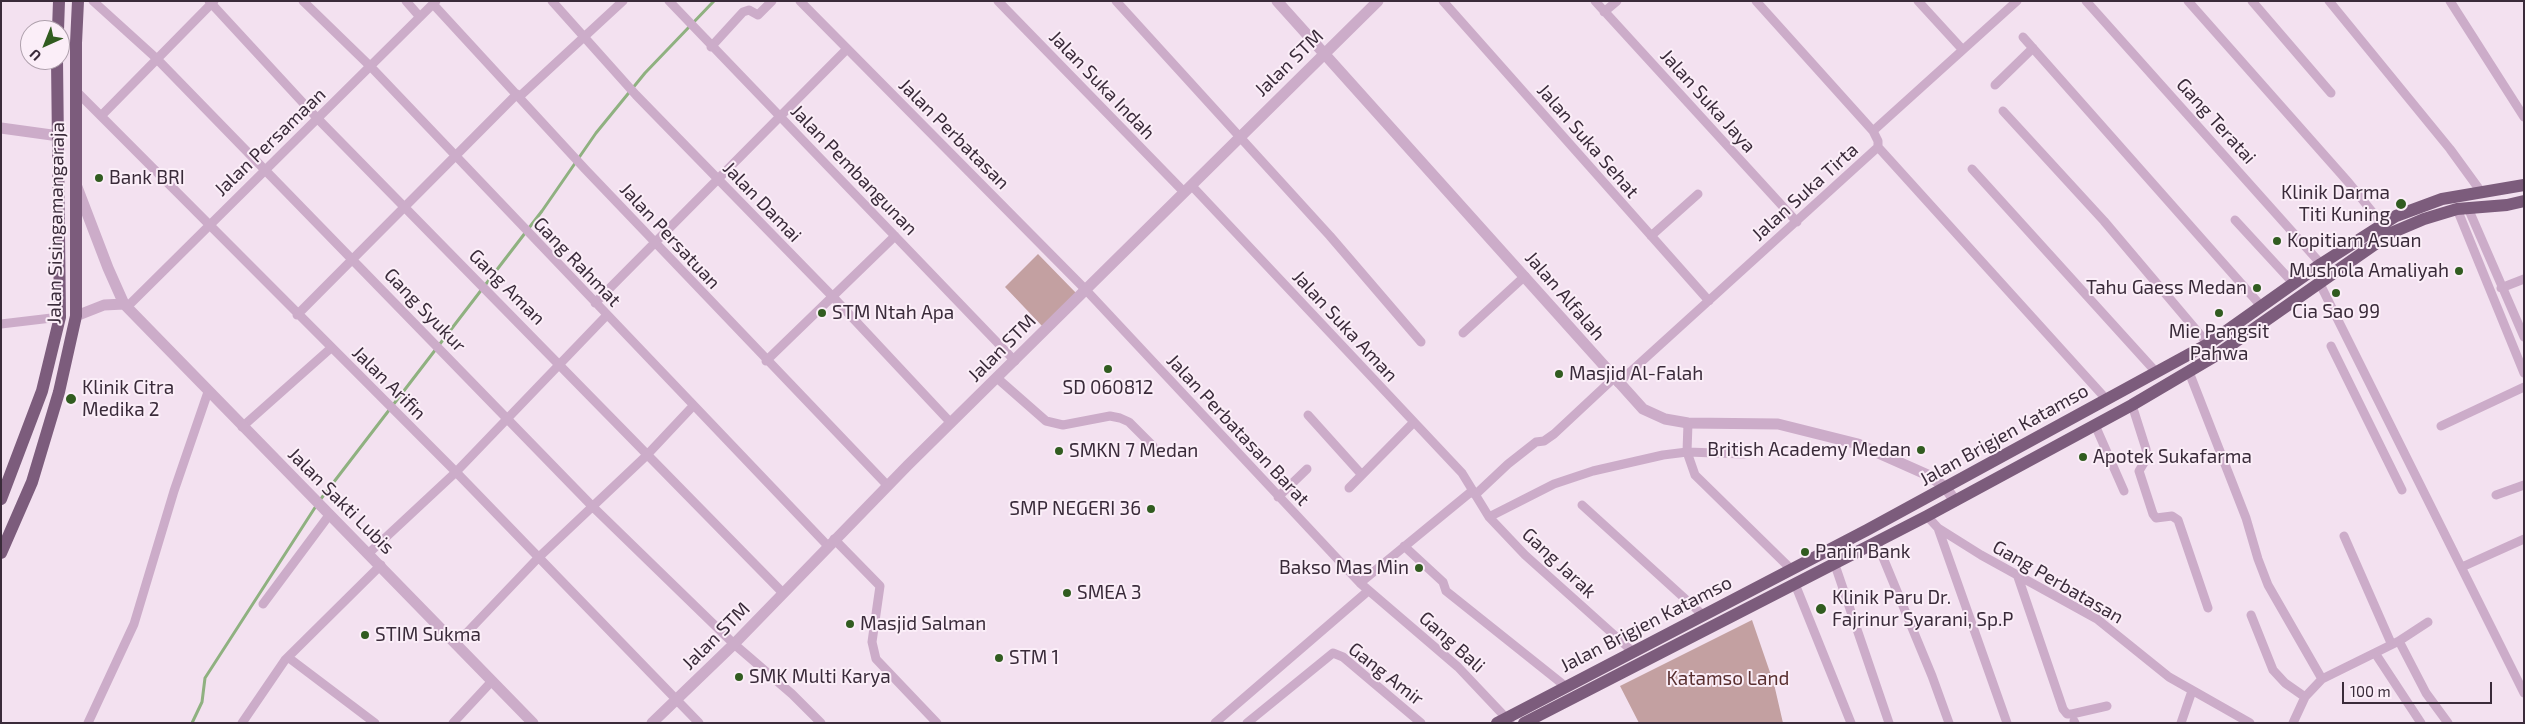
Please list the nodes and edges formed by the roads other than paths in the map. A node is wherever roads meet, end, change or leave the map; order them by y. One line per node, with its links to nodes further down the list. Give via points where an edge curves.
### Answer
1 (59, 1): 30 (main road)
2 (78, 1): 42 (main road, Jalan Sisingamangaraja)
3 (92, 1): 38 (street, Gang Syukur)
4 (302, 1): 39 (street, Gang Rahmat)
5 (406, 1): 29 (street)
6 (552, 1): 31 (street, Jalan Damai)
7 (623, 1): 31 (street)
8 (669, 1): 33 (street, Jalan Pembangunan)
9 (772, 1): 33 (street, via 758,15 749,10 743,12)
10 (800, 1): 36 (street, Jalan Perbatasan)
11 (998, 1): 61 (street, Jalan Suka Indah)
12 (1116, 1): 53 (street)
13 (1277, 1): 37 (street, Jalan Alfalah)
14 (1378, 1): 37 (street, Jalan STM)
15 (1444, 1): 72 (street, Jalan Suka Sehat)
16 (1595, 1): 28 (street, Jalan Suka Jaya)
17 (1617, 1): 28 (street)
18 (1756, 1): 51 (street)
19 (1918, 1): 35 (street)
20 (2017, 1): 35 (street, Jalan Suka Tirta)
21 (2086, 1): 75 (street, Gang Teratai)
22 (2188, 1): 70 (street, via 2349,182)
23 (2252, 1): 43 (street)
24 (2328, 1): 62 (street, via 2450,148)
25 (2450, 1): 49 (street)
26 (212, 2): 38 (street); 48 (street, Gang Aman)
27 (435, 3): 29 (street, Jalan Persamaan); 44 (street, Jalan Persatuan)
28 (1604, 12): 68 (street, Jalan Suka Jaya)
29 (420, 17): 39 (street, Jalan Persamaan)
30 (58, 20)
31 (584, 37): 44 (street); 58 (street, Jalan Damai)
32 (2023, 37): 34 (street)
33 (711, 47): 47 (street, Jalan Pembangunan)
34 (2033, 48): 41 (street); 86 (street)
35 (1962, 49): 51 (street, Jalan Suka Tirta)
36 (846, 50): 47 (street); 81 (street, Jalan Perbatasan)
37 (1323, 54): 53 (street, Jalan STM); 76 (street, Jalan Alfalah)
38 (156, 58): 46 (street); 57 (street, Gang Syukur)
39 (371, 67): 48 (street, Jalan Persamaan); 55 (street, Gang Rahmat)
40 (57, 70): 52 (main road, Jalan Sisingamangaraja)
41 (1995, 85)
42 (76, 91): 46 (street, Jalan Arifin); 59 (main road, Jalan Sisingamangaraja)
43 (2331, 93)
44 (518, 96): 55 (street); 73 (street, Jalan Persatuan)
45 (2003, 111): 96 (street, via 2104,221)
46 (102, 115): 69 (street, Jalan Arifin)
47 (780, 116): 58 (street); 71 (street, Jalan Pembangunan)
48 (317, 118): 57 (street, Jalan Persamaan); 65 (street, Gang Aman)
49 (2524, 118)
50 (1, 128): 52 (street)
51 (1873, 131): 54 (street, Jalan Suka Tirta)
52 (59, 136): 90 (main road, Jalan Sisingamangaraja)
53 (1240, 136): 61 (street, Jalan STM); 95 (street)
54 (1878, 147): 68 (street, Jalan Suka Tirta); 110 (street)
55 (454, 156): 65 (street); 84 (street, Gang Rahmat)
56 (1972, 169): 102 (street)
57 (264, 170): 69 (street, Jalan Persamaan); 74 (street, Gang Syukur)
58 (718, 180): 73 (street); 82 (street, Jalan Damai)
59 (76, 183): 85 (street, Jalan Sakti Lubis); 88 (main road, Jalan Sisingamangaraja)
60 (2524, 185): 62 (main road, Jalan Brigjen Katamso)
61 (1187, 188): 81 (street, Jalan STM); 118 (street, Jalan Suka Aman)
62 (2482, 193): 70 (main road, Jalan Brigjen Katamso, via 2425,204)
63 (1698, 194): 72 (street)
64 (2524, 200): 66 (main road, Jalan Brigjen Katamso)
65 (405, 206): 74 (street); 101 (street, Gang Aman)
66 (2462, 208): 78 (main road, Jalan Brigjen Katamso, via 2391,233); 80 (street); 104 (street)
67 (2235, 220): 79 (street)
68 (1797, 222): 83 (street, Jalan Suka Tirta)
69 (209, 224): 85 (street, Jalan Persamaan); 87 (street, Jalan Arifin)
70 (2382, 224): 75 (main road, Jalan Brigjen Katamso)
71 (895, 236): 82 (street); 99 (street, Jalan Pembangunan)
72 (1650, 236): 83 (street, Jalan Suka Sehat)
73 (655, 243): 84 (street); 100 (street, Jalan Persatuan)
74 (354, 261): 87 (street); 115 (street, Gang Syukur)
75 (2321, 264): 79 (main road, Jalan Brigjen Katamso)
76 (1525, 276): 93 (street); 106 (street, Jalan Alfalah)
77 (2524, 279): 80 (street)
78 (2319, 282): 91 (main road, Jalan Brigjen Katamso); 109 (street)
79 (2294, 284): 86 (main road, Jalan Brigjen Katamso)
80 (2501, 288): 94 (street)
81 (1085, 290): 99 (street, Jalan STM); 138 (street, Jalan Perbatasan Barat)
82 (834, 298): 100 (street); 117 (street, Jalan Damai)
83 (1709, 301): 106 (street, Jalan Suka Tirta)
84 (595, 303): 89 (street, Gang Rahmat)
85 (126, 306): 88 (street, via 104,305); 108 (street, Jalan Sakti Lubis)
86 (2262, 307): 91 (main road, Jalan Brigjen Katamso)
87 (297, 315): 98 (street, Jalan Arifin)
88 (76, 316): 152 (main road, Jalan Sisingamangaraja, via 59,392 32,482)
89 (606, 316): 101 (street); 113 (street, Gang Rahmat)
90 (60, 317): 92 (street); 128 (main road, Jalan Sisingamangaraja, via 42,391)
91 (2251, 323): 96 (main road, Jalan Brigjen Katamso); 103 (main road, Jalan Brigjen Katamso)
92 (1, 324)
93 (1463, 333)
94 (2524, 337)
95 (1421, 342)
96 (2208, 344): 102 (main road, Jalan Brigjen Katamso)
97 (2331, 346): 111 (street)
98 (331, 348): 121 (street); 127 (street, Jalan Arifin)
99 (1015, 360): 105 (street, Jalan STM)
100 (766, 361): 131 (street, Jalan Persatuan)
101 (559, 363): 115 (street); 125 (street, Gang Aman)
102 (2156, 372): 110 (main road, Jalan Brigjen Katamso)
103 (2189, 372): 112 (main road, Jalan Brigjen Katamso); 175 (street, via 2246,518 2265,578)
104 (2524, 373)
105 (997, 378): 117 (street, Jalan STM); 122 (street, via 1046,421 1063,425 1110,416 1120,418 1129,422)
106 (1616, 380): 116 (street, Jalan Alfalah, via 1634,401 1651,414); 136 (street, Jalan Suka Tirta, via 1554,434 1536,442)
107 (2524, 387): 120 (street)
108 (208, 392): 121 (street, Jalan Sakti Lubis); 187 (street, via 134,624)
109 (2375, 396): 111 (street); 157 (street)
110 (2107, 400): 133 (main road, Jalan Brigjen Katamso)
111 (2361, 403): 134 (street)
112 (2132, 405): 119 (main road, Jalan Brigjen Katamso); 165 (street, via 2147,458 2139,471 2153,514 2156,518 2172,516 2178,520)
113 (693, 406): 125 (street); 149 (street, Gang Rahmat)
114 (1308, 415): 129 (street)
115 (507, 417): 127 (street); 142 (street, Gang Syukur)
116 (1688, 422): 123 (street); 133 (street, Jalan Alfalah, via 1778,424 1812,430 1897,460)
117 (951, 423): 131 (street, Jalan STM)
118 (1413, 423): 129 (street); 136 (street, Jalan Suka Aman, via 1469,481)
119 (2095, 425): 135 (street); 140 (main road, Jalan Brigjen Katamso)
120 (2441, 426)
121 (242, 427): 143 (street, Jalan Sakti Lubis)
122 (1153, 446)
123 (1687, 452): 124 (street); 145 (street, via 1663,454 1593,471 1554,484); 158 (street, via 1696,476)
124 (1744, 454)
125 (646, 456): 142 (street); 163 (street, Gang Aman)
126 (1307, 469): 138 (street)
127 (456, 472): 153 (street); 154 (street, Jalan Arifin)
128 (6, 474): 139 (main road, Jalan Sisingamangaraja)
129 (1362, 474): 132 (street)
130 (2524, 485): 137 (street)
131 (888, 486): 149 (street, Jalan STM)
132 (1349, 488)
133 (1946, 488): 140 (street, Jalan Alfalah); 158 (main road, Jalan Brigjen Katamso)
134 (2402, 490)
135 (2124, 491)
136 (1474, 493): 145 (street, Gang Jarak); 151 (street, Jalan Suka Tirta)
137 (2496, 495)
138 (1278, 497): 160 (street, Jalan Perbatasan Barat)
139 (1, 500)
140 (1956, 500): 144 (main road, Jalan Brigjen Katamso)
141 (1582, 505): 167 (street)
142 (593, 506): 154 (street); 171 (street, Gang Syukur)
143 (329, 513): 153 (street, Jalan Sakti Lubis); 164 (street)
144 (1927, 516): 146 (street, Gang Perbatasan); 150 (main road, Jalan Brigjen Katamso)
145 (1489, 517): 172 (street, Gang Jarak, via 1525,555)
146 (1938, 528): 159 (street, Gang Perbatasan); 202 (street)
147 (2344, 536): 169 (street)
148 (2524, 538): 157 (street)
149 (831, 543): 163 (street, Jalan STM); 194 (street, Gang Rahmat, via 880,586 872,642 876,659)
150 (1877, 543): 155 (main road, Jalan Brigjen Katamso); 201 (street)
151 (1404, 546): 160 (street, Jalan Suka Tirta); 177 (street, via 1443,582 1446,591)
152 (1, 553)
153 (369, 553): 156 (street, Jalan Sakti Lubis)
154 (538, 558): 170 (street); 181 (street, Jalan Arifin)
155 (1834, 564): 161 (main road, Jalan Brigjen Katamso); 200 (street)
156 (381, 565): 170 (street, Jalan Sakti Lubis); 174 (street)
157 (2462, 567): 179 (street)
158 (1792, 570): 167 (main road, Jalan Brigjen Katamso)
159 (2018, 576): 178 (street, Gang Perbatasan, via 2096,619 2169,677); 182 (street, via 2063,709 2072,714)
160 (1360, 583): 162 (street, Jalan Perbatasan Barat)
161 (1795, 584): 183 (main road, Jalan Brigjen Katamso); 199 (street)
162 (1368, 591): 186 (street, Gang Bali, via 1458,667); 195 (street)
163 (783, 593): 171 (street, Jalan STM)
164 (263, 604)
165 (2208, 608)
166 (2250, 615): 180 (street, via 2273,670)
167 (1704, 616): 172 (main road, Jalan Brigjen Katamso)
168 (2428, 622): 169 (street)
169 (2395, 642): 173 (street); 207 (street)
170 (456, 643): 176 (street, Jalan Sakti Lubis)
171 (734, 644): 181 (street, Jalan STM); 193 (street, Gang Syukur)
172 (1632, 651): 177 (main road, Jalan Brigjen Katamso)
173 (2375, 653): 175 (street); 206 (street)
174 (289, 658): 184 (street); 185 (street)
175 (2322, 679): 180 (street)
176 (492, 681): 189 (street); 190 (street, Jalan Sakti Lubis)
177 (1565, 686): 183 (main road, Jalan Brigjen Katamso)
178 (2192, 691): 203 (street); 204 (street, Gang Perbatasan)
179 (2524, 693)
180 (2305, 697): 205 (street)
181 (677, 700): 191 (street, Jalan STM); 192 (street, Jalan Arifin)
182 (2107, 706)
183 (1537, 709): 186 (main road, Jalan Brigjen Katamso); 198 (main road, Jalan Brigjen Katamso)
184 (243, 720): 188 (street)
185 (370, 721)
186 (1505, 721)
187 (88, 723)
188 (255, 723)
189 (453, 723)
190 (533, 723)
191 (652, 723)
192 (698, 723)
193 (821, 723)
194 (937, 723)
195 (1214, 723)
196 (1247, 723): 197 (street, Gang Amir, via 1334,653)
197 (1422, 723)
198 (1524, 723)
199 (1851, 723)
200 (1889, 723)
201 (1949, 723)
202 (2008, 723)
203 (2180, 723)
204 (2250, 723)
205 (2293, 723)
206 (2421, 723)
207 (2448, 723)

